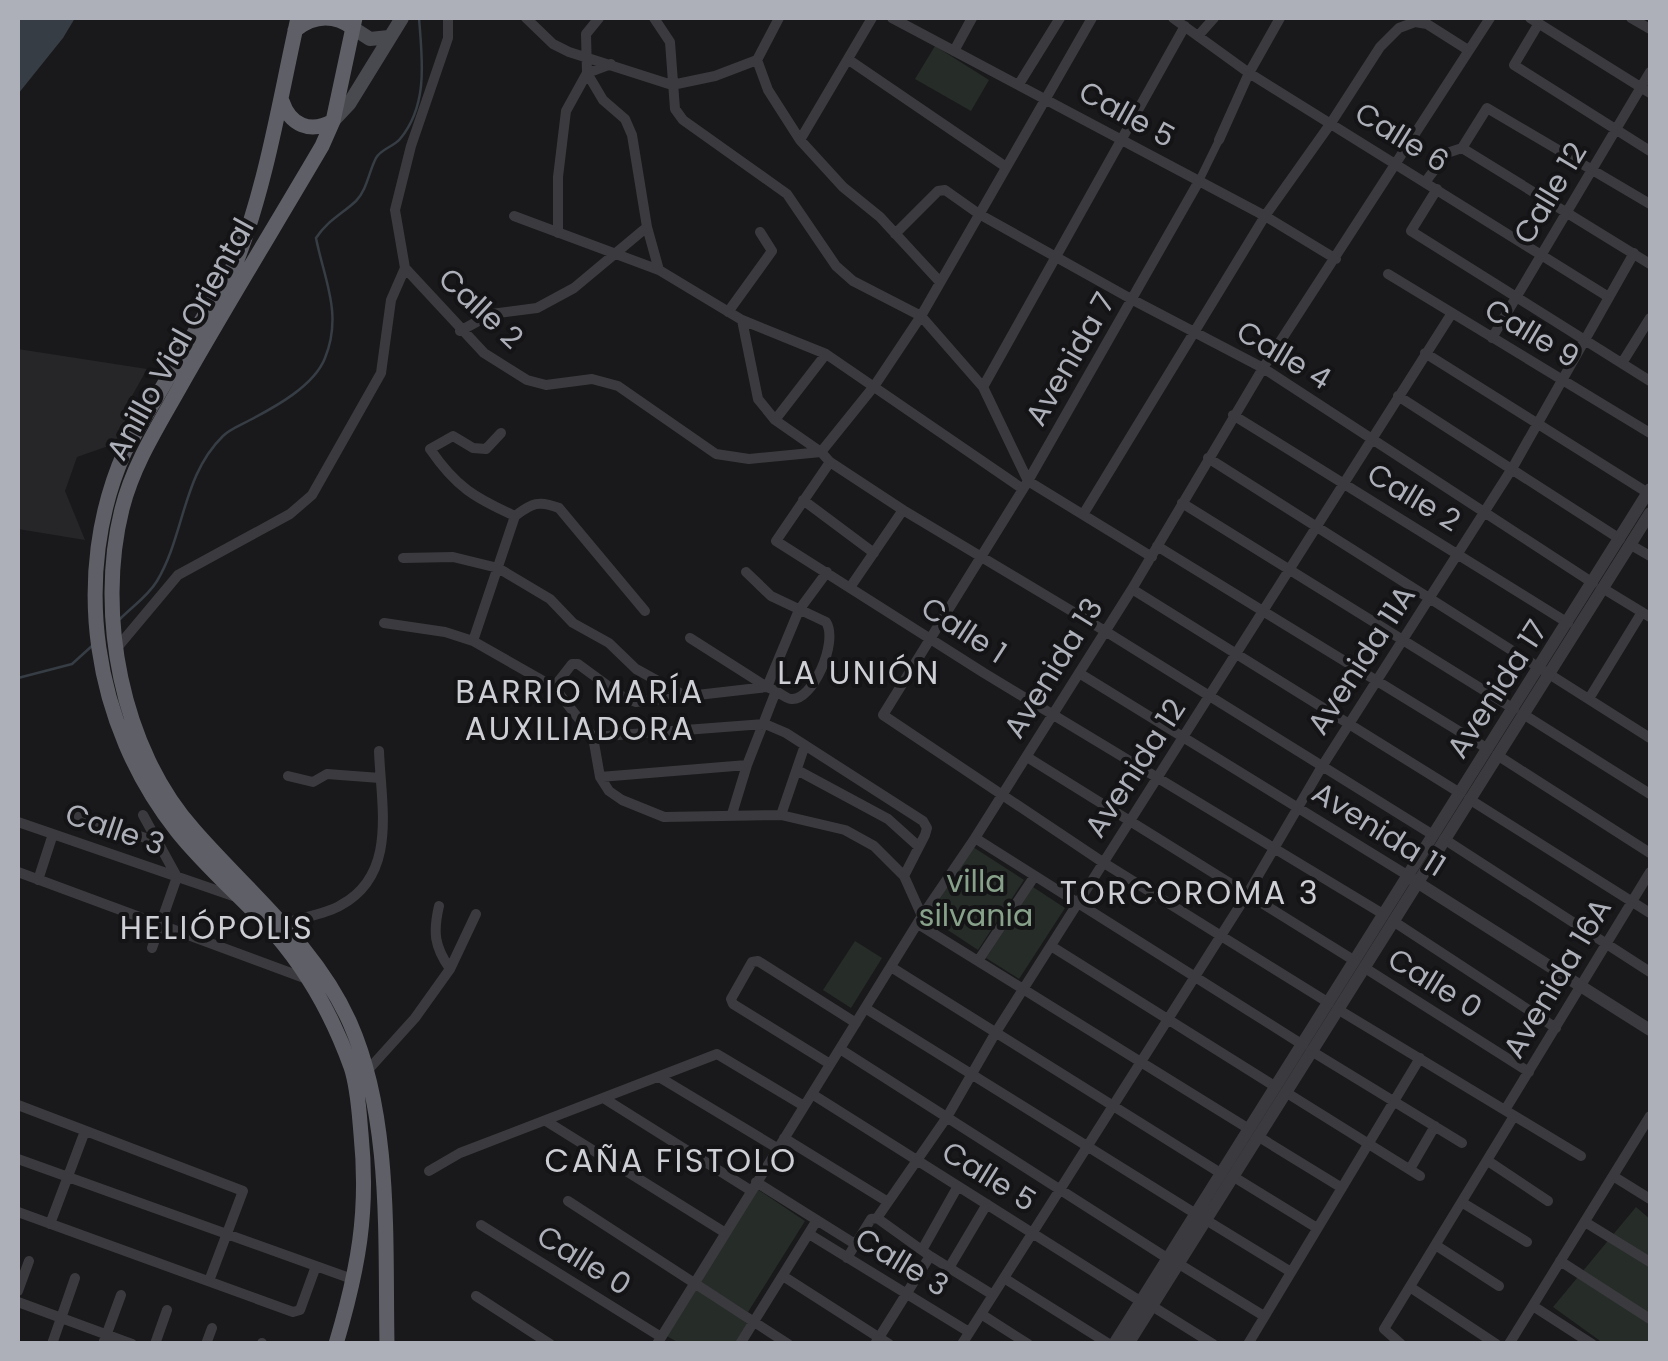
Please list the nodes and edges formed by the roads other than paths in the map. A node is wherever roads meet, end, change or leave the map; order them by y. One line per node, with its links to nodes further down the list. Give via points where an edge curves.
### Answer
1 (402, 18): 24 (main road)
2 (448, 18): 69 (street, Calle 2, via 448,38 395,210)
3 (526, 18): 27 (street)
4 (599, 18): 22 (street)
5 (654, 18): 36 (street, via 670,42)
6 (779, 18): 29 (street)
7 (872, 18): 30 (street)
8 (892, 18): 26 (street, Calle 5)
9 (972, 18): 26 (street)
10 (1060, 18): 35 (street)
11 (1092, 18): 38 (street)
12 (1172, 18): 20 (street, Calle 6)
13 (1214, 18): 23 (street)
14 (1280, 18): 33 (street, Avenida 7)
15 (1490, 18): 25 (street, Avenida 13)
16 (1631, 18): 21 (street)
17 (1534, 20): 37 (street); 42 (street, via 1514,65)
18 (354, 23): 19 (highway, via 328,18); 24 (main road, via 370,39); 40 (highway, Anillo Vial Oriental)
19 (297, 24): 39 (highway, Anillo Vial Oriental)
20 (1185, 26): 23 (street, Calle 6); 44 (street)
21 (1650, 29)
22 (586, 34): 27 (street); 28 (street)
23 (1198, 36): 33 (street, Calle 6)
24 (389, 37): 40 (main road)
25 (1468, 50): 41 (street, via 1427,24 1399,28); 48 (street, Avenida 13)
26 (954, 51): 35 (street, Calle 5)
27 (569, 52): 28 (street)
28 (584, 57): 31 (street); 34 (street)
29 (757, 60): 36 (street); 43 (street)
30 (848, 60): 43 (street); 49 (street)
31 (611, 64): 34 (street); 36 (street)
32 (1650, 72): 37 (street, Calle 12)
33 (1249, 73): 41 (street, Calle 6); 45 (street, Avenida 7)
34 (586, 74): 59 (street, via 626,120); 60 (street, via 566,111)
35 (1019, 84): 38 (street, Calle 5)
36 (672, 85): 78 (street, via 683,120 787,194 836,266)
37 (1646, 90): 42 (street, Calle 12)
38 (1046, 98): 44 (street, Calle 5); 49 (street)
39 (282, 100): 40 (highway, via 302,126); 186 (highway, Anillo Vial Oriental, via 237,260 125,451 99,529 94,620 112,703 154,798)
40 (333, 121): 141 (highway, Anillo Vial Oriental, via 138,462 117,532)
41 (1331, 123): 48 (street, Calle 6); 58 (street)
42 (1616, 128): 47 (street); 50 (street, Calle 12)
43 (800, 140): 62 (street)
44 (1119, 140): 52 (street, Calle 5); 66 (street)
45 (1220, 140): 52 (street, Avenida 7)
46 (1462, 148): 50 (street, via 1487,108); 51 (street, via 1447,153); 55 (street)
47 (1650, 151)
48 (1397, 162): 51 (street, Calle 6); 67 (street, Avenida 13)
49 (1006, 167): 56 (street)
50 (1593, 170): 54 (street); 55 (street, Calle 12)
51 (1426, 180): 53 (street, Calle 6)
52 (1199, 182): 58 (street, Calle 5); 75 (street, Avenida 7)
53 (1437, 189): 65 (street, Calle 6); 74 (street, via 1412,231)
54 (1650, 204)
55 (1568, 212): 64 (street); 65 (street, Calle 12)
56 (979, 214): 62 (street, Calle 4, via 938,191); 66 (street, Calle 4); 72 (street)
57 (514, 216): 60 (street)
58 (1265, 216): 67 (street, Calle 5); 82 (street)
59 (648, 227): 63 (street); 70 (street)
60 (558, 232): 63 (street)
61 (760, 232): 76 (street, via 772,251)
62 (895, 234): 72 (street)
63 (618, 253): 70 (street); 81 (street, via 537,308 491,314)
64 (1634, 253): 68 (street); 73 (street, Avenida 11A)
65 (1542, 255): 73 (street, Calle 6); 74 (street, Calle 12)
66 (1058, 256): 75 (street, Calle 4); 92 (street)
67 (1336, 260): 88 (street, Avenida 13)
68 (1650, 264)
69 (405, 268): 81 (street, Calle 2); 141 (street, via 392,300 380,373 312,496 178,575)
70 (660, 270): 76 (street)
71 (1388, 274): 77 (street, Calle 9)
72 (940, 282): 78 (street)
73 (1607, 296): 84 (street, Avenida 11A)
74 (1517, 297): 83 (street, Calle 12); 84 (street)
75 (1132, 300): 82 (street, Calle 4); 105 (street, Avenida 7)
76 (728, 312): 79 (street)
77 (1452, 314): 83 (street, Calle 9); 86 (street, Avenida 12)
78 (921, 316): 91 (street); 92 (street)
79 (742, 320): 85 (street); 95 (street, via 758,399)
80 (1650, 320): 87 (street)
81 (460, 331): 100 (street, Calle 2, via 527,380 546,385 592,378 618,386 716,454)
82 (1194, 331): 88 (street, Calle 4); 111 (street)
83 (1492, 338): 90 (street, Calle 9)
84 (1583, 340): 87 (street); 90 (street, Avenida 11A)
85 (826, 354): 91 (street); 95 (street)
86 (1425, 354): 93 (street, Avenida 12); 96 (street)
87 (1622, 363): 89 (street)
88 (1263, 368): 94 (street, Avenida 13); 99 (street, Calle 4)
89 (1650, 381)
90 (1563, 382): 96 (street, Avenida 11A); 98 (street, Calle 9)
91 (875, 385): 100 (street); 105 (street)
92 (983, 387): 105 (street)
93 (1398, 396): 99 (street, Avenida 12); 103 (street)
94 (1234, 415): 101 (street, Avenida 13); 104 (street, Calle 2)
95 (774, 420): 100 (street)
96 (1540, 423): 103 (street, Avenida 11A); 106 (street)
97 (501, 433): 113 (street, via 486,449 453,436 430,450 476,499)
98 (1650, 433)
99 (1372, 438): 104 (street, Avenida 12); 110 (street, Calle 4)
100 (821, 452): 102 (street)
101 (1208, 458): 108 (street, Avenida 13); 114 (street)
102 (830, 462): 107 (street); 109 (street)
103 (1514, 467): 110 (street, Avenida 11A); 115 (street)
104 (1344, 483): 114 (street, Avenida 12); 118 (street, Calle 2)
105 (1026, 485): 111 (street); 121 (street, Avenida 7)
106 (1649, 491): 115 (street, Avenida 17)
107 (802, 500): 117 (street); 125 (street, Calle 1, via 776,541)
108 (1182, 503): 116 (street, Avenida 13); 123 (street)
109 (903, 510): 117 (street); 121 (street)
110 (1486, 511): 118 (street, Avenida 11A); 127 (street, Calle 4)
111 (1084, 513): 116 (street)
112 (1650, 513): 115 (street, Avenida 17)
113 (515, 516): 122 (street); 131 (street, via 542,501 559,508)
114 (1316, 528): 123 (street, Avenida 12); 129 (street)
115 (1626, 542): 119 (street); 127 (street, Avenida 17)
116 (1154, 551): 128 (street, Avenida 13); 132 (street)
117 (874, 553): 126 (street)
118 (1460, 553): 129 (street, Avenida 11A); 134 (street, Calle 2)
119 (1650, 556)
120 (404, 558): 122 (street, via 454,557)
121 (982, 558): 136 (street); 138 (street, Avenida 7)
122 (498, 568): 139 (street); 148 (street, via 550,599 636,670)
123 (1291, 570): 132 (street, Avenida 12); 140 (street)
124 (746, 572): 130 (street)
125 (826, 572): 126 (street, Calle 1); 130 (street)
126 (851, 586): 138 (street, Calle 1)
127 (1598, 586): 133 (street, Calle 4); 134 (street, Avenida 17); 143 (street, Avenida 17)
128 (1132, 589): 136 (street, Avenida 13); 142 (street)
129 (1432, 598): 140 (street, Avenida 11A); 143 (street)
130 (799, 610): 147 (street); 147 (street, via 826,622 832,639 810,688 798,699)
131 (645, 612)
132 (1264, 612): 142 (street, Avenida 12); 145 (street)
133 (1646, 615): 150 (street)
134 (1568, 623): 143 (street, Avenida 17)
135 (384, 624): 139 (street)
136 (1105, 631): 144 (street, Avenida 13); 149 (street)
137 (690, 638): 147 (street)
138 (932, 638): 152 (street, Calle 1); 169 (street, Avenida 7, via 883,715)
139 (473, 641): 146 (street)
140 (1404, 642): 145 (street, Avenida 11A); 151 (street)
141 (116, 649): 207 (highway, Anillo Vial Oriental, via 137,733 168,794)
142 (1238, 655): 149 (street, Avenida 12); 154 (street)
143 (1546, 670): 150 (street); 151 (street, Avenida 17)
144 (1079, 673): 152 (street, Avenida 13); 156 (street, Avenida 11)
145 (1376, 683): 154 (street, Avenida 11A); 160 (street)
146 (554, 687): 148 (street, via 578,664 636,702); 155 (street)
147 (772, 689): 148 (street); 153 (street)
148 (686, 696)
149 (1211, 696): 156 (street, Avenida 12); 163 (street)
150 (1590, 697): 157 (street)
151 (1518, 712): 160 (street, Avenida 17); 170 (street)
152 (1053, 714): 161 (street, Avenida 13); 167 (street, Calle 1)
153 (765, 724): 155 (street); 158 (street); 162 (street)
154 (1350, 724): 163 (street, Avenida 11A); 171 (street)
155 (593, 738): 166 (street)
156 (1184, 738): 167 (street, Avenida 12); 172 (street, Avenida 11)
157 (1650, 738)
158 (805, 745): 164 (street); 183 (street, via 923,821 927,828)
159 (379, 751): 168 (street)
160 (1492, 752): 171 (street, Avenida 17); 185 (street)
161 (1027, 757): 169 (street, Avenida 13); 177 (street, Calle 0)
162 (747, 764): 166 (street); 174 (street)
163 (1321, 768): 172 (street, Avenida 11A); 180 (street)
164 (797, 770): 176 (street); 183 (street, via 888,820)
165 (288, 776): 168 (street, via 313,782 327,774)
166 (600, 777): 174 (street, via 622,800 664,816)
167 (1158, 777): 177 (street, Avenida 12); 184 (street, Calle 1)
168 (380, 778): 207 (street, via 383,848 376,871 339,907)
169 (1002, 794): 181 (street, Avenida 13); 187 (street)
170 (1650, 794)
171 (1464, 796): 180 (street, Avenida 17); 200 (street)
172 (1300, 808): 184 (street, Avenida 11A); 193 (street, Avenida 11)
173 (74, 814): 182 (street)
174 (732, 814): 176 (street)
175 (142, 815): 182 (street)
176 (781, 815): 190 (street, via 845,830 874,846)
177 (1130, 821): 187 (street, Avenida 12); 197 (street, Calle 0)
178 (18, 822): 179 (street, Calle 3)
179 (53, 834): 191 (street, Calle 3); 194 (street)
180 (1438, 837): 193 (street, Avenida 17); 210 (street)
181 (976, 838): 192 (street); 199 (street, Avenida 13)
182 (158, 842): 191 (street)
183 (918, 846): 190 (street)
184 (1275, 849): 197 (street, Avenida 11A); 205 (street, Calle 1)
185 (1650, 853)
186 (205, 862): 195 (street, Calle 3); 198 (highway, Anillo Vial Oriental)
187 (1104, 863): 201 (street, Avenida 12); 209 (street)
188 (18, 872): 194 (street)
189 (1650, 872): 200 (street, Avenida 16A)
190 (904, 876): 196 (street)
191 (177, 877): 195 (street, Calle 3); 208 (street)
192 (1034, 877): 201 (street); 214 (street)
193 (1412, 879): 205 (street, Avenida 17); 222 (street, Avenida 11)
194 (38, 880): 208 (street)
195 (196, 884): 198 (street, Calle 3)
196 (912, 888): 199 (street); 206 (street)
197 (1248, 893): 209 (street, Avenida 11A); 215 (street, Calle 0)
198 (240, 899): 213 (highway, Anillo Vial Oriental)
199 (932, 900): 206 (street, Avenida 13)
200 (1632, 902): 203 (street); 210 (street, Avenida 16A)
201 (1078, 904): 211 (street, Avenida 12); 220 (street)
202 (439, 906): 217 (street, via 433,933)
203 (1650, 913)
204 (476, 914): 217 (street)
205 (1388, 918): 215 (street); 228 (street, Calle 1)
206 (920, 920): 214 (street); 216 (street, Avenida 13)
207 (282, 924): 236 (highway, Anillo Vial Oriental, via 334,992)
208 (160, 926): 212 (street); 218 (street)
209 (1218, 936): 220 (street, Avenida 11A); 224 (street)
210 (1606, 945): 219 (street); 222 (street, Avenida 16A)
211 (1051, 946): 223 (street, Avenida 12); 226 (street)
212 (152, 948)
213 (290, 953): 218 (street); 221 (highway, Anillo Vial Oriental)
214 (978, 961): 223 (street)
215 (1360, 964): 224 (street); 237 (street, Calle 0)
216 (892, 966): 225 (street, Avenida 13); 230 (street)
217 (450, 969): 236 (street)
218 (280, 970): 221 (street)
219 (1650, 972)
220 (1194, 976): 226 (street, Avenida 11A); 231 (street)
221 (312, 981): 305 (highway, Anillo Vial Oriental, via 352,1071 358,1104 364,1211)
222 (1580, 986): 228 (street, Avenida 16A); 229 (street, Avenida 11)
223 (1024, 989): 230 (street, Avenida 12); 234 (street)
224 (1334, 1006): 231 (street); 233 (street)
225 (865, 1008): 227 (street, Avenida 13); 238 (street)
226 (1167, 1020): 234 (street, Avenida 11A); 240 (street)
227 (856, 1023): 232 (street, Avenida 13); 235 (street, via 752,962 734,1004)
228 (1556, 1028): 237 (street, Avenida 16A)
229 (1650, 1030)
230 (996, 1032): 238 (street, Avenida 12); 245 (street)
231 (1308, 1048): 240 (street); 243 (street)
232 (840, 1049): 235 (street, Avenida 13); 249 (street)
233 (1420, 1058): 243 (street); 247 (street)
234 (1141, 1061): 245 (street, Avenida 11A); 253 (street)
235 (830, 1064): 241 (street, Avenida 13)
236 (368, 1070): 334 (highway, Anillo Vial Oriental, via 381,1171)
237 (1529, 1072): 247 (street, Avenida 16A)
238 (973, 1074): 249 (street, Avenida 12); 259 (street)
239 (659, 1077): 242 (street); 246 (street, via 717,1054); 255 (street)
240 (1282, 1090): 253 (street); 256 (street)
241 (812, 1094): 246 (street, Avenida 13); 262 (street, Calle 5)
242 (605, 1099): 250 (street); 268 (street, Calle 3)
243 (1395, 1100): 251 (street); 256 (street)
244 (18, 1105): 252 (street)
245 (1113, 1105): 259 (street, Avenida 11A); 265 (street)
246 (804, 1106): 255 (street, Avenida 13)
247 (1510, 1113): 260 (street); 263 (street, Avenida 16A)
248 (1650, 1116): 254 (street)
249 (947, 1118): 262 (street, Avenida 12); 271 (street)
250 (546, 1120): 264 (street); 286 (street)
251 (1435, 1126): 256 (street, via 1415,1173); 257 (street)
252 (85, 1131): 267 (street); 289 (street, via 243,1191)
253 (1254, 1133): 265 (street); 270 (street)
254 (1638, 1136): 258 (street); 266 (street)
255 (780, 1143): 268 (street, Avenida 13); 275 (street)
256 (1369, 1143): 270 (street)
257 (1462, 1143)
258 (1650, 1144)
259 (1088, 1146): 271 (street, Avenida 11A); 279 (street)
260 (1580, 1156)
261 (18, 1159): 267 (street)
262 (918, 1161): 269 (street, Calle 5); 275 (street, Avenida 12)
263 (1488, 1161): 274 (street); 277 (street, Avenida 16A)
264 (429, 1172)
265 (1228, 1175): 279 (street); 285 (street)
266 (1613, 1176): 272 (street); 282 (street)
267 (67, 1177): 283 (street); 289 (street)
268 (753, 1186): 281 (street, Calle 3); 286 (street, Avenida 13)
269 (958, 1186): 276 (street, Calle 5); 293 (street)
270 (1342, 1188): 285 (street)
271 (1060, 1190): 287 (street, Avenida 11A); 296 (street)
272 (1650, 1199)
273 (568, 1201): 307 (street)
274 (1548, 1201)
275 (888, 1202): 280 (street, Avenida 12)
276 (987, 1204): 287 (street, Calle 5); 300 (street)
277 (1463, 1204): 290 (street); 292 (street, Avenida 16A)
278 (18, 1212): 283 (street)
279 (1201, 1217): 296 (street); 301 (street)
280 (877, 1218): 291 (street, Avenida 12); 293 (street)
281 (818, 1220): 288 (street); 291 (street, Calle 3)
282 (1585, 1222): 297 (street); 298 (street)
283 (50, 1224): 306 (street)
284 (480, 1225): 327 (street, Calle 0)
285 (1318, 1228): 301 (street)
286 (724, 1232): 307 (street, Avenida 13)
287 (1032, 1233): 304 (street, Avenida 11A); 316 (street, Calle 5)
288 (809, 1234): 294 (street, Calle 3); 302 (street)
289 (226, 1236): 299 (street); 306 (street)
290 (1526, 1242)
291 (855, 1244): 294 (street, Avenida 12)
292 (1437, 1246): 308 (street, Avenida 16A); 309 (street)
293 (926, 1253): 300 (street); 311 (street)
294 (846, 1258): 311 (street, Calle 3)
295 (29, 1261): 310 (street)
296 (1173, 1261): 316 (street); 320 (street)
297 (1560, 1261): 317 (street); 322 (street)
298 (1650, 1262)
299 (316, 1266): 305 (street); 306 (street, via 297,1312)
300 (949, 1268): 313 (street)
301 (1291, 1272): 320 (street)
302 (783, 1276): 323 (street); 328 (street)
303 (74, 1278): 321 (street)
304 (1004, 1278): 313 (street, Avenida 11A); 340 (street)
305 (355, 1280): 333 (highway, Anillo Vial Oriental)
306 (209, 1281)
307 (692, 1283): 323 (street); 327 (street, Avenida 13)
308 (1410, 1286): 344 (street, Avenida 16A, via 1384,1329); 345 (street)
309 (1500, 1286)
310 (18, 1291)
311 (906, 1293): 325 (street, Calle 3); 328 (street)
312 (121, 1295): 326 (street)
313 (993, 1295): 319 (street, Avenida 11A)
314 (476, 1296): 335 (street)
315 (18, 1302): 321 (street)
316 (1146, 1304): 340 (street); 341 (street); 342 (street, Calle 5)
317 (1532, 1306): 346 (street); 347 (street)
318 (168, 1310): 331 (street)
319 (981, 1314): 325 (street, Avenida 11A); 339 (street, Calle 3)
320 (1264, 1316): 343 (street)
321 (61, 1318): 326 (street); 329 (street)
322 (1650, 1319)
323 (754, 1322): 336 (street); 337 (street)
324 (212, 1328): 332 (street)
325 (969, 1332): 338 (street, Avenida 11A)
326 (105, 1339): 330 (street)
327 (659, 1340)
328 (881, 1341)
329 (52, 1344)
330 (132, 1344)
331 (155, 1344)
332 (206, 1344)
333 (336, 1344)
334 (387, 1344)
335 (550, 1344)
336 (740, 1344)
337 (788, 1344)
338 (962, 1344)
339 (1028, 1344)
340 (1111, 1344)
341 (1128, 1344)
342 (1214, 1344)
343 (1248, 1344)
344 (1401, 1344)
345 (1496, 1344)
346 (1509, 1344)
347 (1592, 1344)

